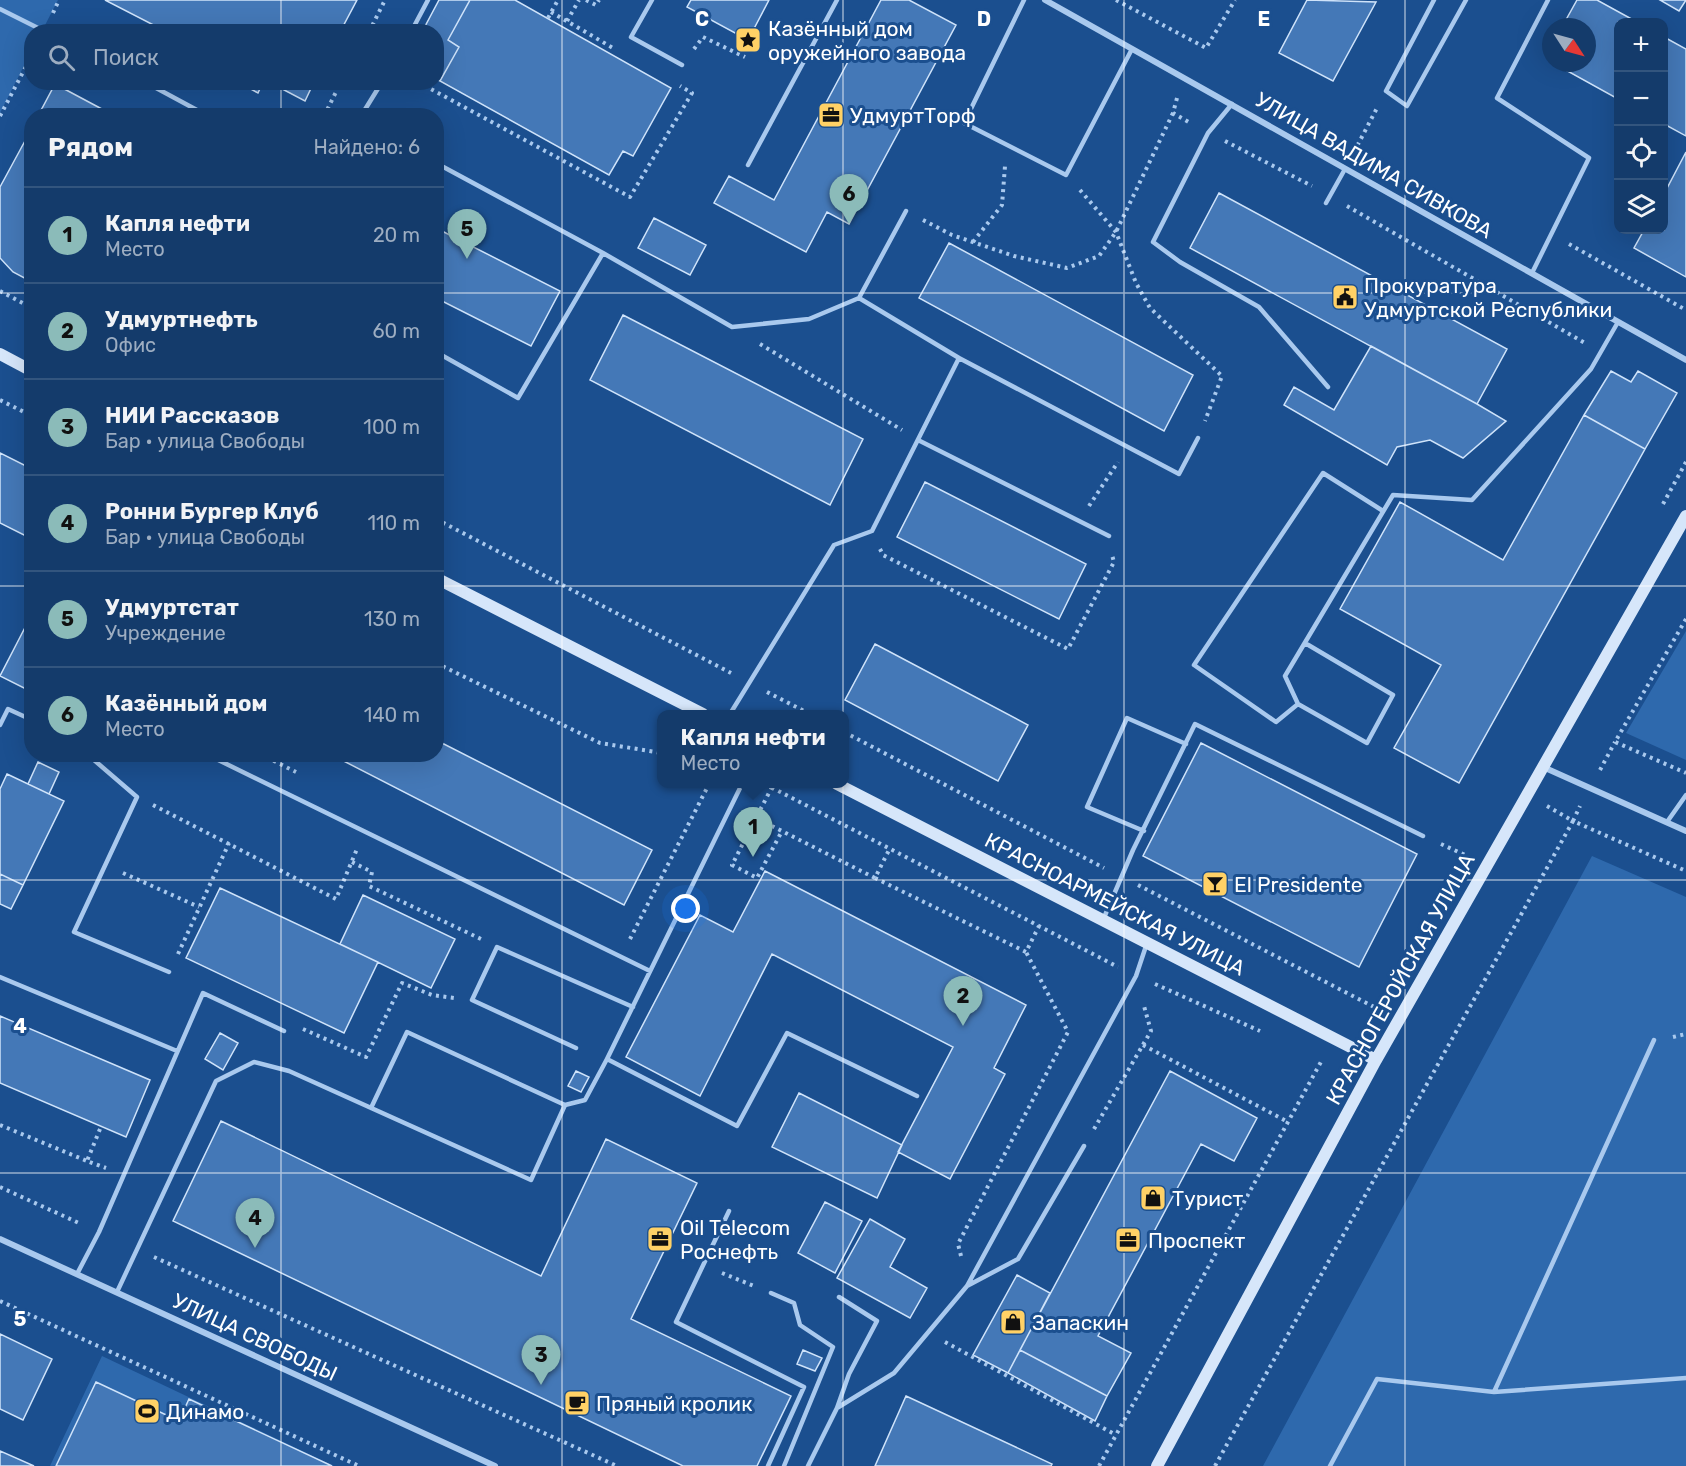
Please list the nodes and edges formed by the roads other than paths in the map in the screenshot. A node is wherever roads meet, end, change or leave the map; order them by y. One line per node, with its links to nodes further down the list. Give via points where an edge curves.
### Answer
1 (428, 0): 11 (lane)
2 (652, 0): 13 (lane, via 631,37)
3 (837, 0): 19 (lane)
4 (1024, 0): 12 (lane, via 964,123 1066,175)
5 (1044, 0): 12 (street, УЛИЦА ВАДИМА СИВКОВА)
6 (1434, 0): 7 (lane, via 1386,92 1407,106)
7 (1466, 0)
8 (1548, 0): 25 (lane, via 1497,98 1589,158)
9 (0, 9): 10 (lane)
10 (30, 24)
11 (415, 24)
12 (1132, 49): 16 (street, УЛИЦА ВАДИМА СИВКОВА)
13 (682, 65)
14 (160, 90): 17 (lane)
15 (377, 90): 18 (lane)
16 (1232, 104): 21 (street, УЛИЦА ВАДИМА СИВКОВА); 33 (lane, via 1208,133 1153,242 1259,307)
17 (193, 108)
18 (366, 108)
19 (748, 165)
20 (444, 167): 24 (lane)
21 (1345, 169): 22 (lane); 25 (street, УЛИЦА ВАДИМА СИВКОВА)
22 (1326, 203)
23 (906, 211): 26 (lane)
24 (603, 253): 26 (lane, via 732,327 809,319); 29 (lane, via 518,398)
25 (1532, 273): 27 (street, УЛИЦА ВАДИМА СИВКОВА)
26 (859, 298): 30 (lane)
27 (1618, 322): 31 (street, УЛИЦА ВАДИМА СИВКОВА); 36 (lane, via 1591,369 1472,500 1393,495)
28 (0, 354): 32 (street)
29 (444, 356)
30 (959, 358): 34 (lane, via 1179,474); 35 (lane)
31 (1686, 360)
32 (24, 366)
33 (1328, 387)
34 (1198, 438)
35 (918, 440): 38 (lane); 45 (lane, via 872,531 834,545)
36 (1383, 511): 40 (lane); 41 (lane, via 1323,473 1194,665 1276,722)
37 (1686, 516): 51 (street, КРАСНОГЕРОЙСКАЯ УЛИЦА)
38 (1109, 537)
39 (444, 582): 44 (street)
40 (1305, 643): 41 (lane, via 1285,676); 41 (lane, via 1394,695 1367,743)
41 (1298, 704)
42 (0, 705): 43 (lane)
43 (8, 709): 46 (lane); 47 (lane)
44 (695, 710)
45 (732, 710)
46 (24, 716)
47 (0, 725)
48 (1186, 744): 56 (lane); 56 (lane, via 1127,718 1088,807); 58 (lane, via 1195,724)
49 (97, 762): 62 (lane, via 137,796 74,932)
50 (222, 762): 61 (lane)
51 (1543, 767): 55 (street); 70 (street, КРАСНОГЕРОЙСКАЯ УЛИЦА)
52 (740, 788): 61 (lane)
53 (847, 788): 59 (street, КРАСНОАРМЕЙСКАЯ УЛИЦА)
54 (1686, 795): 55 (lane)
55 (1667, 822): 57 (street)
56 (1144, 831): 59 (lane)
57 (1686, 831)
58 (1423, 836)
59 (1103, 920): 60 (street, КРАСНОАРМЕЙСКАЯ УЛИЦА)
60 (1147, 942): 70 (street, КРАСНОАРМЕЙСКАЯ УЛИЦА); 78 (lane, via 1136,976)
61 (650, 971): 64 (lane)
62 (169, 972)
63 (0, 977): 68 (lane)
64 (633, 1007): 67 (lane, via 497,947 472,1000); 69 (lane)
65 (284, 1031): 68 (lane, via 203,993)
66 (1654, 1040): 83 (lane)
67 (576, 1048)
68 (177, 1051): 77 (lane)
69 (607, 1059): 71 (lane, via 737,1126 787,1033); 72 (lane, via 585,1100)
70 (1376, 1060): 89 (street, КРАСНОГЕРОЙСКАЯ УЛИЦА)
71 (917, 1096)
72 (565, 1105): 73 (lane, via 531,1180); 73 (lane, via 407,1032)
73 (371, 1108): 79 (lane, via 289,1071 254,1062 216,1081)
74 (1084, 1146): 78 (lane, via 1018,1259)
75 (729, 1211): 86 (lane, via 676,1322 804,1387)
76 (0, 1239): 77 (street, УЛИЦА СВОБОДЫ)
77 (77, 1274): 79 (street, УЛИЦА СВОБОДЫ)
78 (968, 1286): 84 (lane, via 894,1373)
79 (117, 1292): 85 (street, УЛИЦА СВОБОДЫ)
80 (771, 1293): 87 (lane, via 794,1304 800,1325 832,1347)
81 (839, 1297): 84 (lane, via 877,1321 849,1374)
82 (1686, 1378): 83 (lane)
83 (1494, 1392): 90 (lane, via 1377,1379)
84 (837, 1408): 88 (lane)
85 (495, 1466)
86 (768, 1466)
87 (784, 1466)
88 (808, 1466)
89 (1157, 1466)
90 (1330, 1466)

